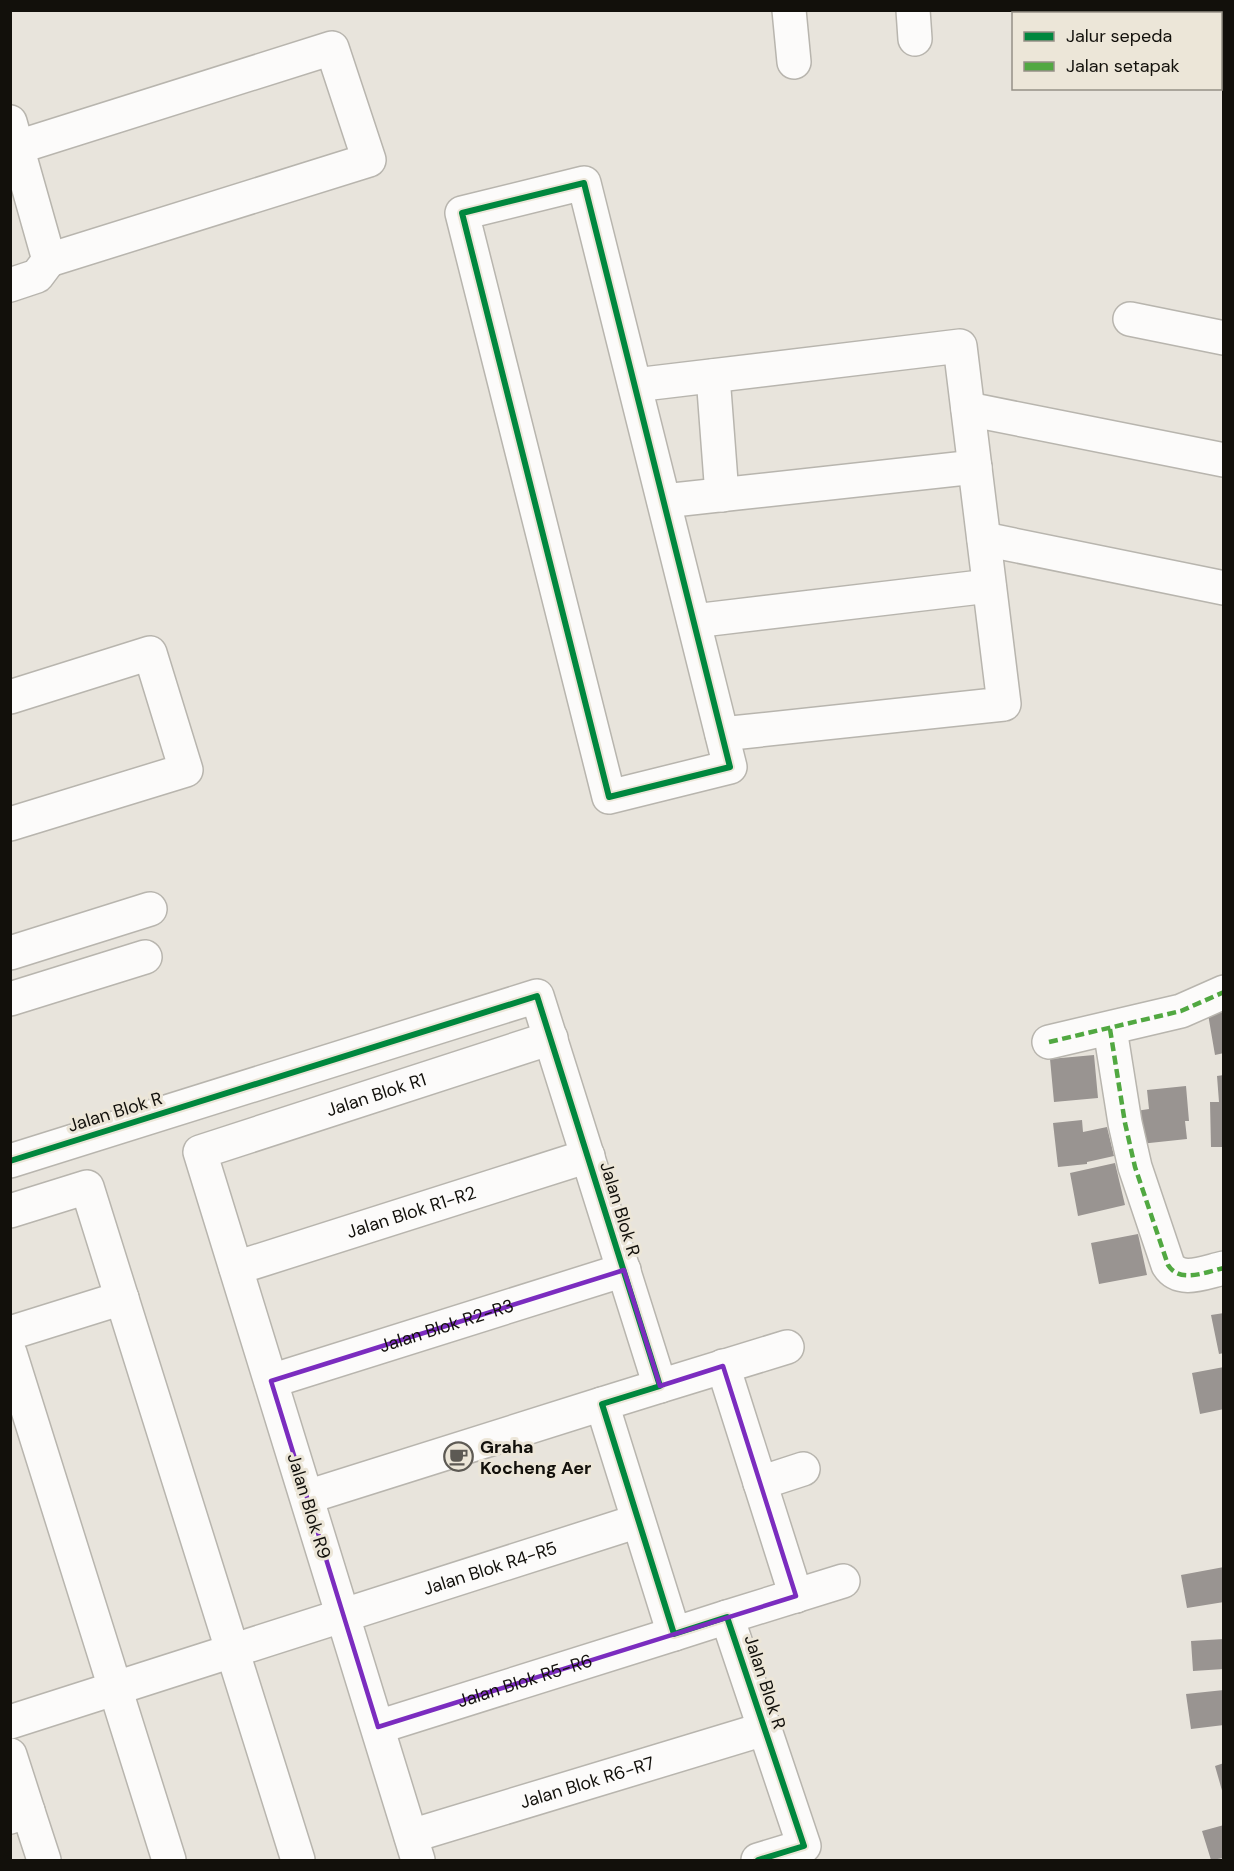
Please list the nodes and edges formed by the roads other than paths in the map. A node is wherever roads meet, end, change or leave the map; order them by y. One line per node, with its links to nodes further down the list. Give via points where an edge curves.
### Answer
1 (789, 10): 2 (street)
2 (794, 62)
3 (14, 135): 4 (street); 4 (street, via 332,48 369,160)
4 (49, 260): 5 (street, via 37,276)
5 (10, 285)
6 (1130, 319): 7 (street)
7 (1224, 338)
8 (713, 376): 9 (street); 10 (street, via 960,346); 13 (street)
9 (635, 385): 14 (street); 20 (street, via 584,183 462,213 609,797 730,767)
10 (968, 409): 11 (street); 12 (street)
11 (1224, 460)
12 (975, 467): 13 (street); 15 (street)
13 (722, 495): 14 (street)
14 (664, 501): 18 (street)
15 (984, 538): 16 (street); 17 (street)
16 (989, 586): 18 (street); 20 (street, via 1004,704)
17 (1224, 588)
18 (694, 621): 20 (street)
19 (10, 697): 21 (street, via 150,653 186,770)
20 (722, 734)
21 (10, 824)
22 (150, 909): 23 (street)
23 (10, 953): 26 (street)
24 (145, 957): 26 (street)
25 (1224, 992): 27 (street, via 1181,1011)
26 (17, 997)
27 (1110, 1029): 29 (street); 35 (street, via 1135,1167 1168,1265 1179,1276)
28 (551, 1038): 30 (street, Jalan Blok R1); 31 (street, Jalan Blok R); 32 (street, Jalan Blok R, via 537,996)
29 (1049, 1042)
30 (200, 1152): 34 (street, Jalan Blok R9)
31 (588, 1156): 34 (street, Jalan Blok R1-R2); 36 (street, Jalan Blok R)
32 (10, 1161)
33 (10, 1211): 37 (street, via 87,1187)
34 (236, 1268): 42 (street, Jalan Blok R9)
35 (1224, 1268)
36 (624, 1270): 42 (street, Jalan Blok R2-R3); 43 (street, Jalan Blok R)
37 (122, 1298): 38 (street); 54 (street)
38 (10, 1333)
39 (787, 1347): 41 (street)
40 (10, 1353): 55 (street)
41 (723, 1366): 43 (street); 46 (street)
42 (271, 1381): 47 (street, Jalan Blok R9)
43 (660, 1386): 44 (street)
44 (602, 1404): 47 (street); 48 (street)
45 (803, 1469): 46 (street)
46 (760, 1483): 50 (street)
47 (307, 1497): 51 (street, Jalan Blok R9)
48 (638, 1521): 51 (street, Jalan Blok R4-R5); 53 (street)
49 (843, 1581): 50 (street)
50 (796, 1596): 52 (street)
51 (342, 1614): 54 (street, Jalan Blok R4-R5); 57 (street, Jalan Blok R9)
52 (727, 1617): 53 (street, Jalan Blok R); 58 (street, Jalan Blok R)
53 (674, 1634): 57 (street, Jalan Blok R5-R6)
54 (232, 1650): 55 (street, Jalan Blok R4-R5); 64 (street)
55 (116, 1689): 56 (street, Jalan Blok R4-R5); 63 (street)
56 (10, 1722)
57 (378, 1727): 61 (street, Jalan Blok R9)
58 (764, 1729): 61 (street, Jalan Blok R6-R7); 65 (street, Jalan Blok R, via 804,1846)
59 (10, 1755): 60 (street)
60 (19, 1814): 62 (street)
61 (415, 1848)
62 (44, 1860)
63 (170, 1860)
64 (298, 1860)
65 (758, 1860)

